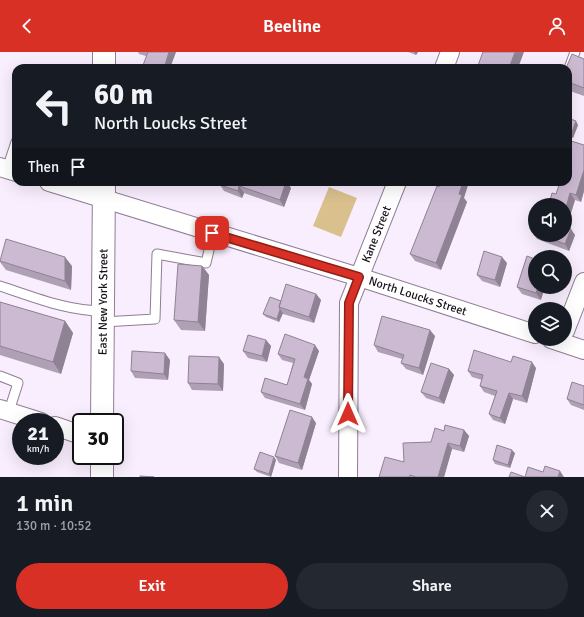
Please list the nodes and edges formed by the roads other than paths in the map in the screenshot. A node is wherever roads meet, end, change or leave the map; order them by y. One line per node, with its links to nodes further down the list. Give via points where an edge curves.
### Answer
1 (104, 52): 4 (main road)
2 (450, 52): 5 (street)
3 (575, 52): 6 (lane)
4 (104, 64)
5 (446, 64)
6 (570, 64)
7 (12, 156): 8 (lane)
8 (8, 169)
9 (73, 186): 11 (street, North Loucks Street)
10 (395, 186): 13 (street, Kane Street)
11 (103, 191): 12 (street, North Loucks Street); 17 (main road, East New York Street)
12 (212, 233): 13 (street, North Loucks Street); 17 (lane, via 206,263 157,254 155,319)
13 (359, 277): 18 (street, North Loucks Street); 26 (street, Kane Street, via 349,303)
14 (584, 282): 16 (street)
15 (0, 286): 17 (lane, via 68,308)
16 (572, 309)
17 (103, 316): 23 (main road, East New York Street)
18 (528, 332)
19 (572, 344): 20 (street)
20 (584, 350)
21 (0, 376): 22 (lane, via 18,382)
22 (4, 410)
23 (102, 413)
24 (102, 465): 25 (main road)
25 (102, 477)
26 (348, 477)

